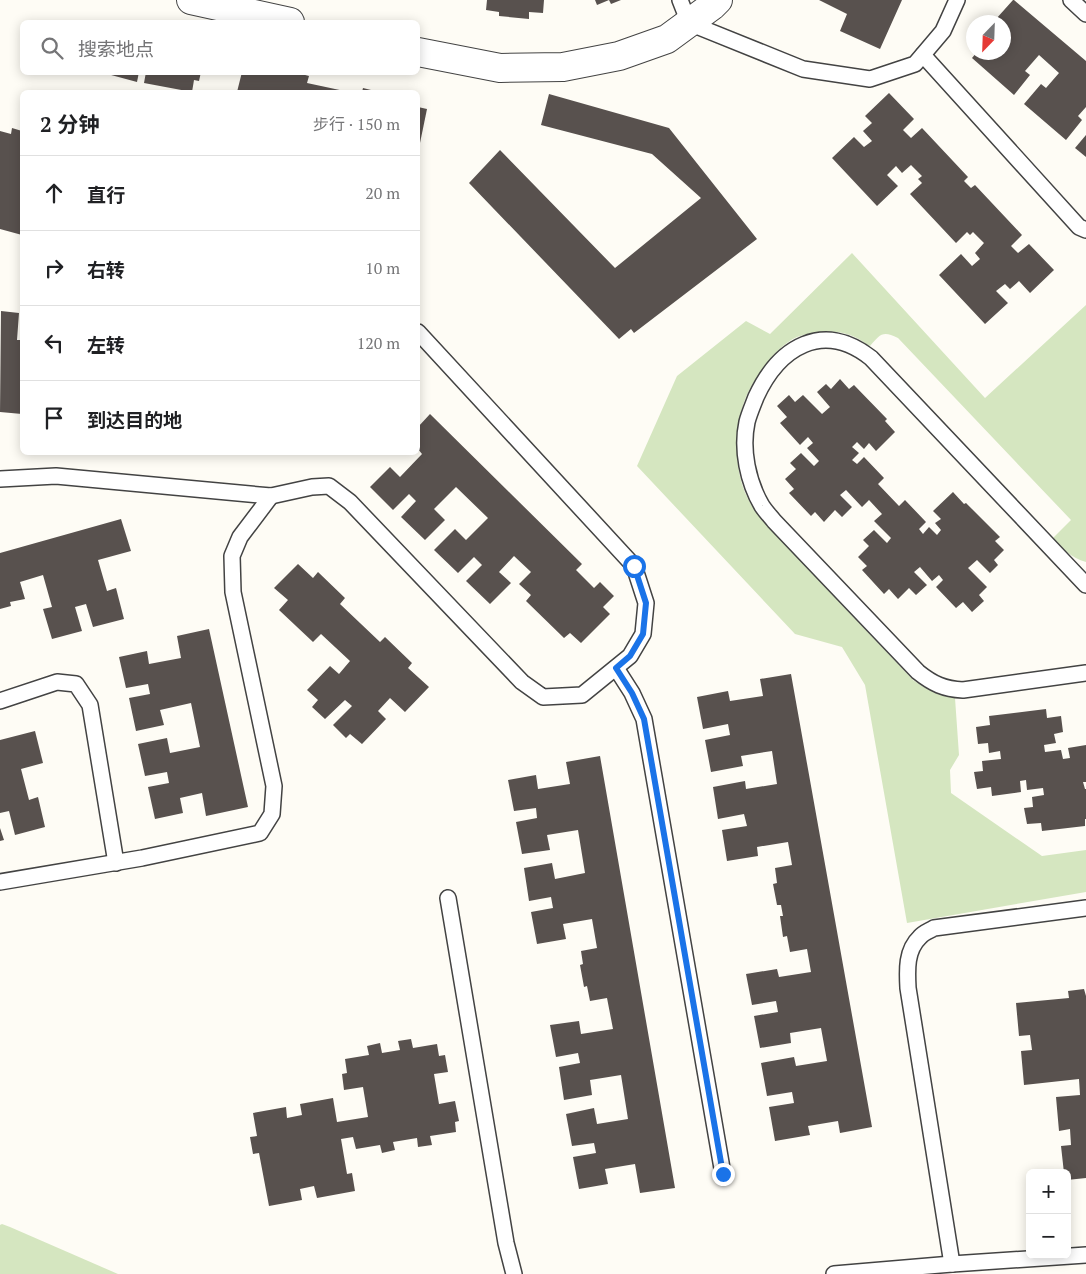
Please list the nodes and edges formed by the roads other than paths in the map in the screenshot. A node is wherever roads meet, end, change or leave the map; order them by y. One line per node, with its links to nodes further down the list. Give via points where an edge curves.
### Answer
1 (190, 0): 7 (street)
2 (718, 0): 5 (street, via 712,6)
3 (957, 0): 9 (lane, via 944,31)
4 (1071, 0): 6 (lane)
5 (685, 12): 8 (street, via 668,39 619,56 563,67 500,68); 9 (lane, via 803,69 870,79 915,64)
6 (1086, 14)
7 (281, 20)
8 (420, 52)
9 (923, 55): 10 (lane, via 1079,228)
10 (1086, 230)
11 (420, 334): 15 (lane, via 634,566 646,603 643,634 630,656)
12 (0, 479): 13 (lane, via 56,476)
13 (271, 496): 15 (lane, via 329,486 350,502 522,682 543,697 582,695); 18 (lane, via 240,537 232,556 233,592 274,786 272,814 260,834)
14 (1086, 585): 16 (lane, via 861,350 838,341 806,343 783,359 762,385 747,422 745,440 751,484 763,507 918,672 938,685 963,690)
15 (616, 668): 22 (lane, via 644,719)
16 (1086, 673)
17 (0, 701): 18 (lane, via 57,682 76,684 90,705)
18 (116, 863): 19 (lane)
19 (0, 882)
20 (448, 898): 26 (lane, via 506,1243)
21 (1086, 908): 24 (lane, via 934,928 919,937 912,948 908,960 908,988)
22 (723, 1174)
23 (1086, 1255): 24 (lane)
24 (952, 1264): 25 (lane)
25 (931, 1270): 27 (lane)
26 (514, 1274)
27 (834, 1274)

